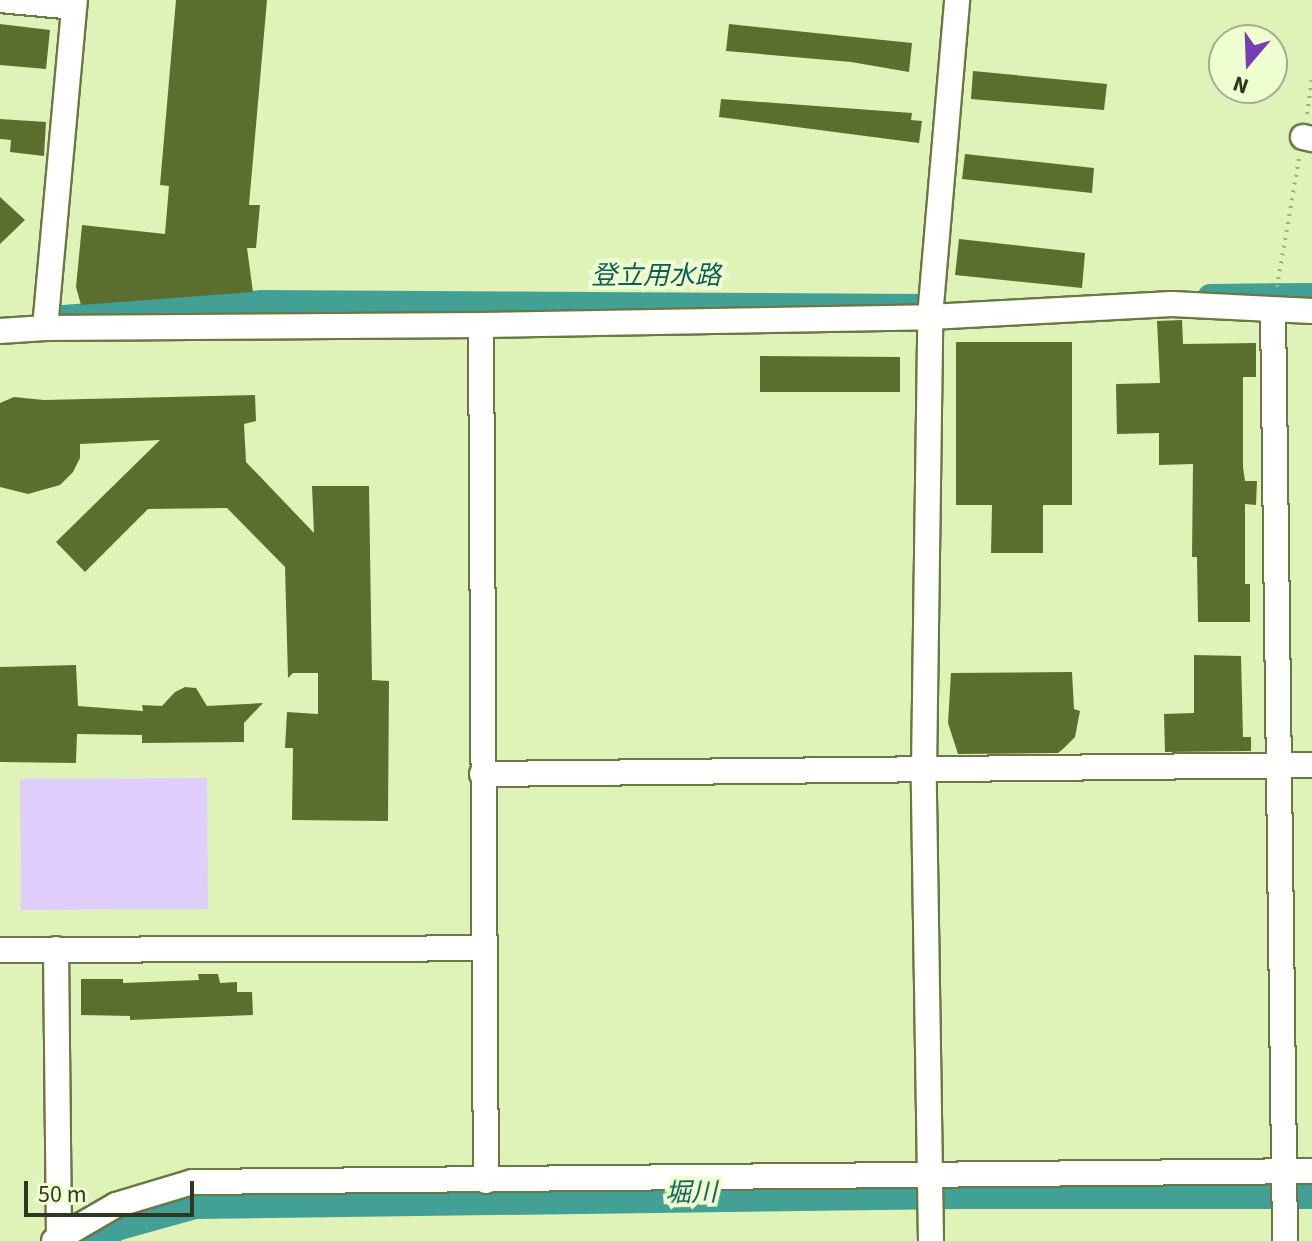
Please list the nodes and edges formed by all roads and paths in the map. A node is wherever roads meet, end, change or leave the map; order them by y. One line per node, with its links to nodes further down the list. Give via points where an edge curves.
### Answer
1 (0, 0): 3 (street)
2 (957, 0): 8 (street)
3 (74, 3): 10 (street)
4 (1312, 80): 5 (path)
5 (1308, 138): 6 (path)
6 (1273, 310): 7 (street); 8 (street, via 1172,304); 12 (street)
7 (1312, 311)
8 (930, 317): 9 (street); 14 (street)
9 (481, 325): 10 (street); 15 (street)
10 (45, 328): 11 (street)
11 (0, 331)
12 (1281, 765): 13 (street); 14 (street); 19 (street)
13 (1312, 765)
14 (924, 770): 15 (street); 21 (street)
15 (482, 774): 16 (street)
16 (482, 948): 17 (street); 22 (street)
17 (56, 949): 18 (street); 23 (street)
18 (0, 950)
19 (1284, 1170): 20 (street); 21 (street); 25 (street)
20 (1312, 1171)
21 (929, 1172): 22 (street); 24 (street)
22 (486, 1181): 23 (street, via 192,1182 116,1205)
23 (58, 1240)
24 (931, 1241)
25 (1285, 1241)

